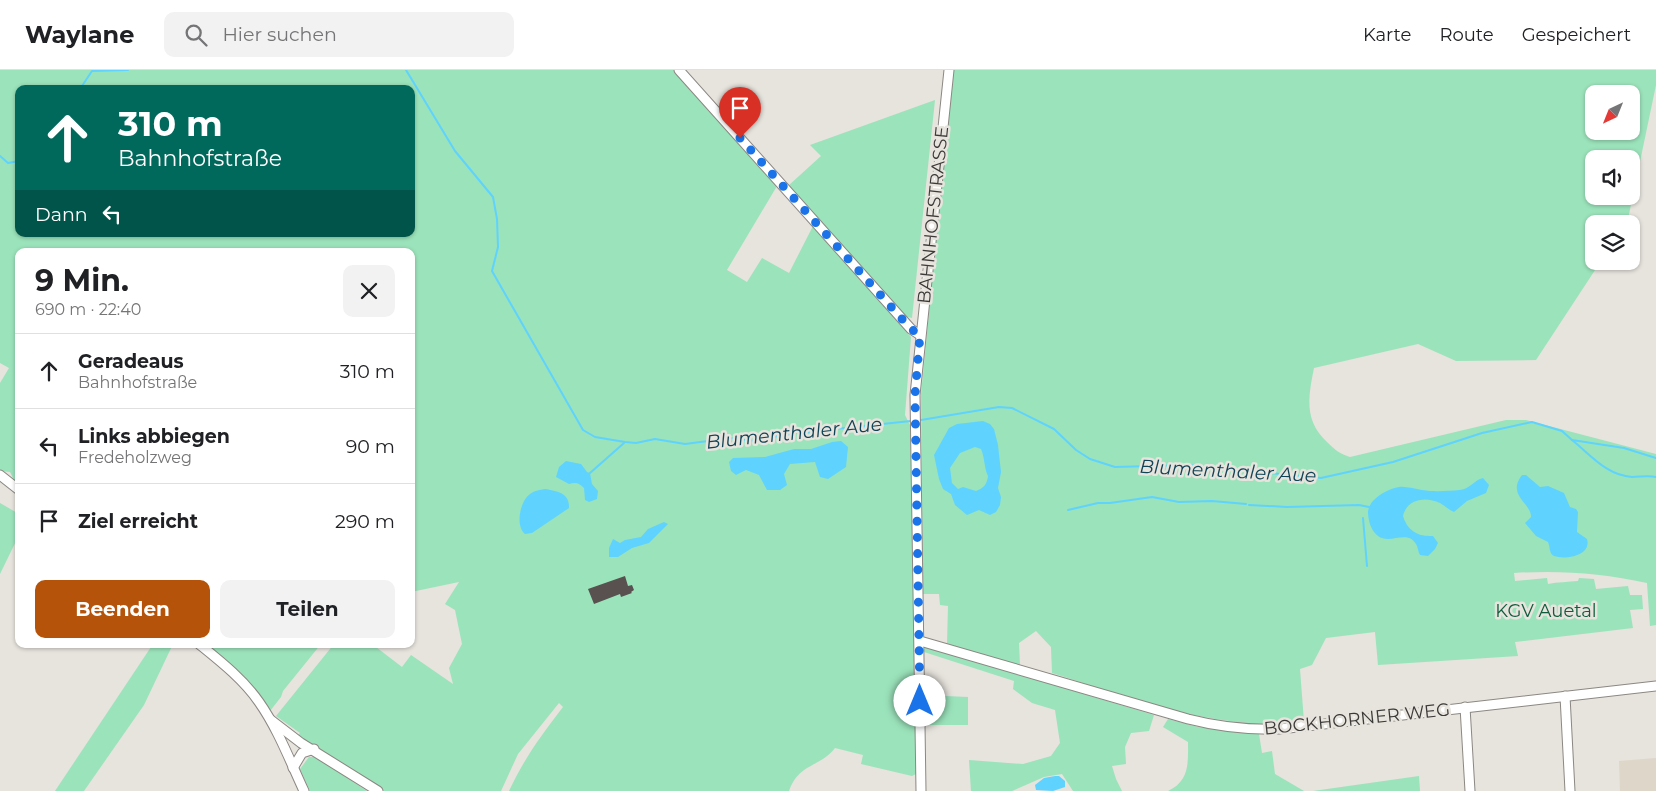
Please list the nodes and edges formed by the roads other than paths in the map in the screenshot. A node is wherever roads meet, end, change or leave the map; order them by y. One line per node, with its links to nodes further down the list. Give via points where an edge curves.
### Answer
1 (679, 70): 3 (street, via 911,329)
2 (949, 70): 3 (street, BAHNHOFSTRASSE)
3 (920, 335): 6 (street, BAHNHOFSTRASSE, via 915,419)
4 (0, 475): 5 (street)
5 (15, 487)
6 (920, 641): 10 (street, BOCKHORNER WEG, via 1188,719 1240,728 1280,729); 16 (street, BAHNHOFSTRASSE)
7 (203, 648): 11 (street, via 242,682)
8 (1656, 686): 9 (street, BOCKHORNER WEG)
9 (1565, 696): 10 (street, BOCKHORNER WEG); 18 (street)
10 (1465, 708): 17 (street)
11 (269, 718): 12 (street); 13 (street)
12 (314, 750): 13 (street, via 302,753); 15 (street)
13 (293, 768): 14 (street)
14 (304, 791)
15 (378, 791)
16 (921, 791)
17 (1470, 791)
18 (1570, 791)

